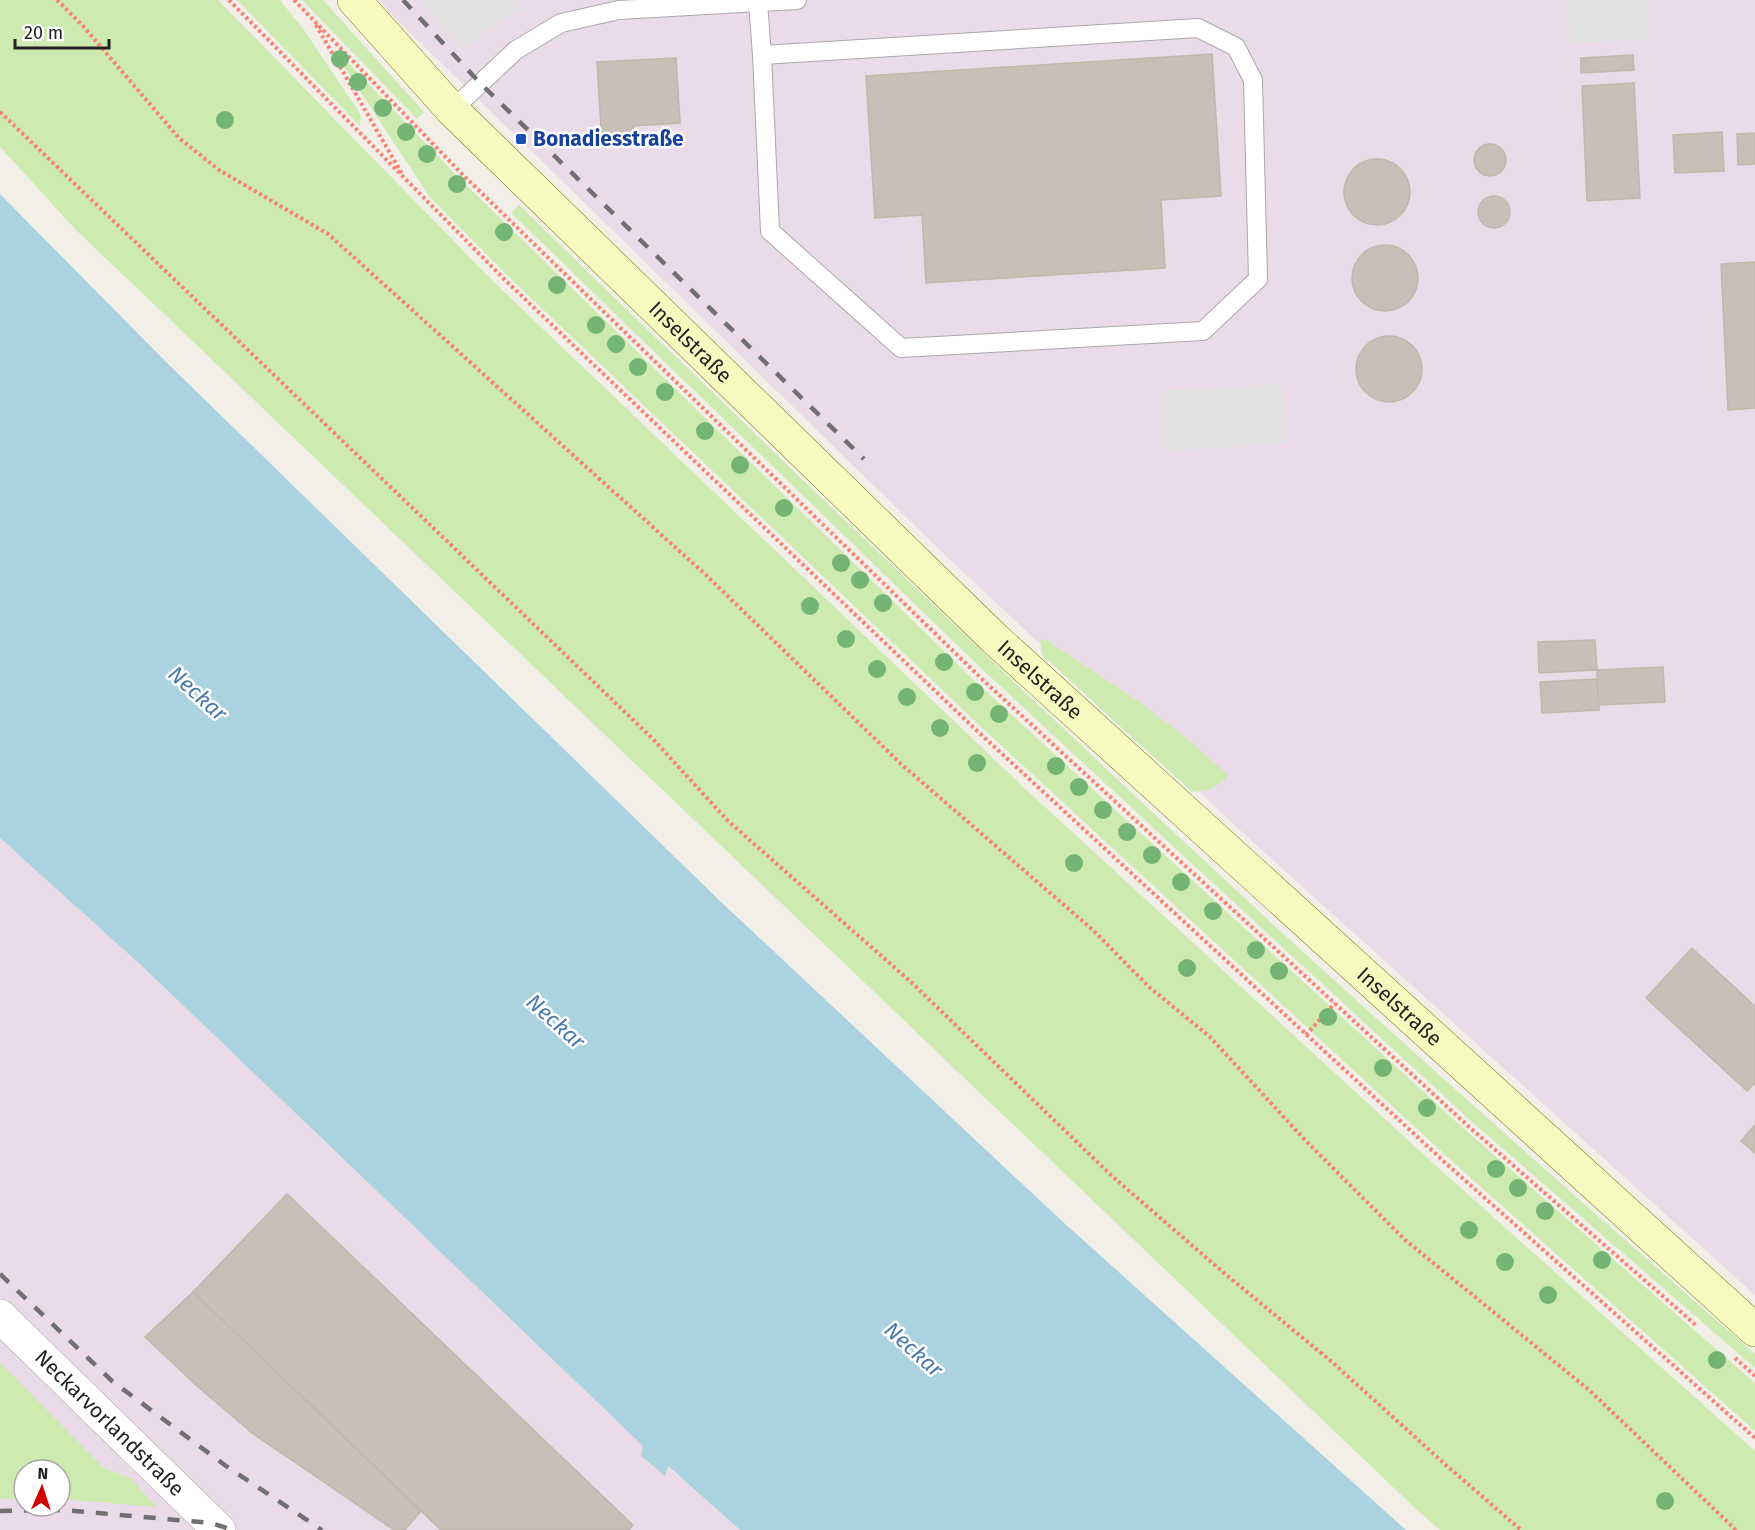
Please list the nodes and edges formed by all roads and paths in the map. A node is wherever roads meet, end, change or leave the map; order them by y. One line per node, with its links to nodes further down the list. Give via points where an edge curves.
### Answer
1 (57, 0): 20 (path, via 179,138 219,170 328,234 706,574 901,764 1209,1036 1404,1239 1589,1390)
2 (229, 0): 10 (path)
3 (354, 0): 8 (street, Inselstraße)
4 (797, 0): 5 (lane)
5 (758, 2): 7 (lane); 8 (lane, via 619,10 561,23 516,50)
6 (312, 19): 10 (path)
7 (762, 55): 7 (lane, via 770,231 901,348 1203,331 1258,279 1253,80 1236,47 1198,28)
8 (453, 110): 16 (street, Inselstraße, via 1002,645)
9 (0, 112): 19 (path, via 651,738 728,821 911,982 1113,1178 1332,1362)
10 (404, 179): 14 (path, via 966,720)
11 (505, 208): 12 (path)
12 (501, 212)
13 (1335, 1003): 14 (path)
14 (1306, 1035): 17 (path)
15 (0, 1316): 18 (street, Neckarvorlandstraße)
16 (1755, 1330)
17 (1755, 1438)
18 (219, 1530)
19 (1521, 1530)
20 (1736, 1530)

